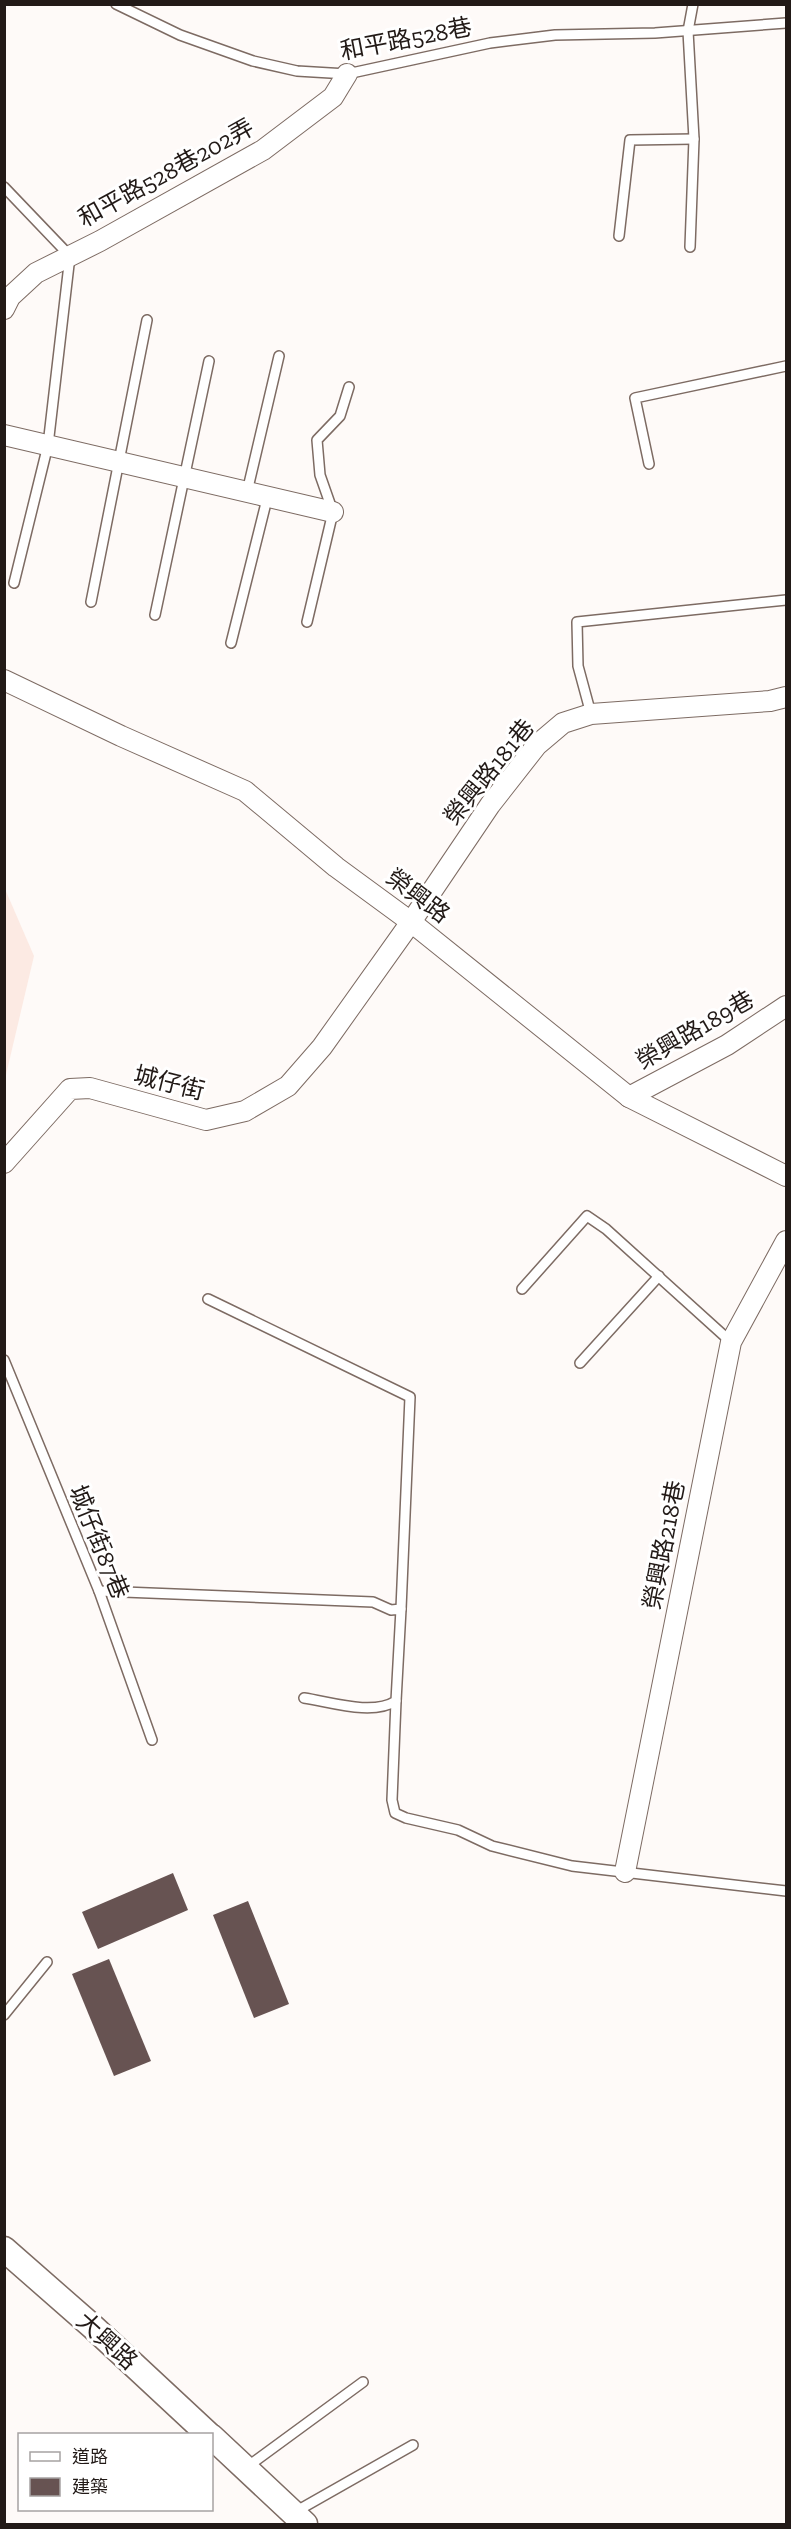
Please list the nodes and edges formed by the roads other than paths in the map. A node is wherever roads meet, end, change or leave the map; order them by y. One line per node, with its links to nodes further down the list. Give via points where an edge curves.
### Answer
1 (116, 4): 5 (lane, 和平路528巷, via 180,35 253,61)
2 (693, 4): 4 (lane)
3 (786, 23): 4 (lane, 和平路528巷)
4 (688, 31): 5 (lane, 和平路528巷, via 555,34 490,43); 6 (lane)
5 (347, 74): 10 (street, 和平路528巷202弄, via 333,97 263,150)
6 (694, 139): 8 (lane, via 630,140); 9 (lane)
7 (4, 187): 10 (lane)
8 (619, 236)
9 (690, 247)
10 (70, 256): 11 (street, 和平路528巷202弄, via 36,273 10,297); 18 (lane)
11 (4, 309)
12 (147, 320): 19 (lane)
13 (279, 356): 22 (lane)
14 (209, 361): 21 (lane)
15 (786, 366): 20 (lane, via 635,398)
16 (349, 387): 23 (lane, via 340,416 317,440 321,475)
17 (4, 435): 18 (street)
18 (48, 445): 19 (street); 24 (lane)
19 (120, 462): 21 (street); 26 (lane)
20 (649, 464)
21 (184, 477): 22 (street); 27 (lane)
22 (246, 491): 23 (street); 29 (lane, via 267,503)
23 (333, 512): 28 (lane)
24 (14, 584)
25 (786, 600): 32 (lane, via 577,622 578,666)
26 (91, 602)
27 (155, 615)
28 (307, 622)
29 (231, 644)
30 (4, 680): 33 (street, 榮興路, via 245,791 336,867)
31 (786, 697): 32 (street, 榮興路181巷)
32 (591, 714): 33 (street, 榮興路181巷, via 563,723 537,745 490,805)
33 (411, 922): 35 (street, 榮興路); 36 (street, 城仔街, via 322,1047 288,1086 245,1111 206,1120 90,1088 70,1089)
34 (786, 1006): 35 (street, 榮興路189巷, via 727,1045)
35 (629, 1097): 37 (street, 榮興路)
36 (4, 1164)
37 (786, 1176)
38 (786, 1241): 42 (street, 榮興路218巷)
39 (659, 1276): 40 (lane, via 587,1216); 42 (lane); 44 (lane)
40 (522, 1289)
41 (208, 1299): 46 (lane, via 410,1397)
42 (731, 1342): 50 (street, 榮興路218巷)
43 (4, 1360): 45 (lane, 城仔街87巷)
44 (580, 1363)
45 (99, 1591): 46 (lane, via 373,1602 392,1610); 49 (lane, 城仔街87巷)
46 (401, 1609): 48 (lane)
47 (304, 1698): 48 (lane, via 364,1707)
48 (396, 1701): 50 (lane, via 392,1800 395,1813 572,1866)
49 (152, 1740)
50 (625, 1872): 51 (lane)
51 (786, 1891)
52 (47, 1962): 53 (lane)
53 (4, 2014)
54 (4, 2249): 56 (street, 大興路)
55 (363, 2382): 59 (lane)
56 (207, 2433)
57 (213, 2439): 59 (street, 大興路)
58 (413, 2445): 60 (lane)
59 (245, 2468): 60 (street, 大興路)
60 (299, 2519)

